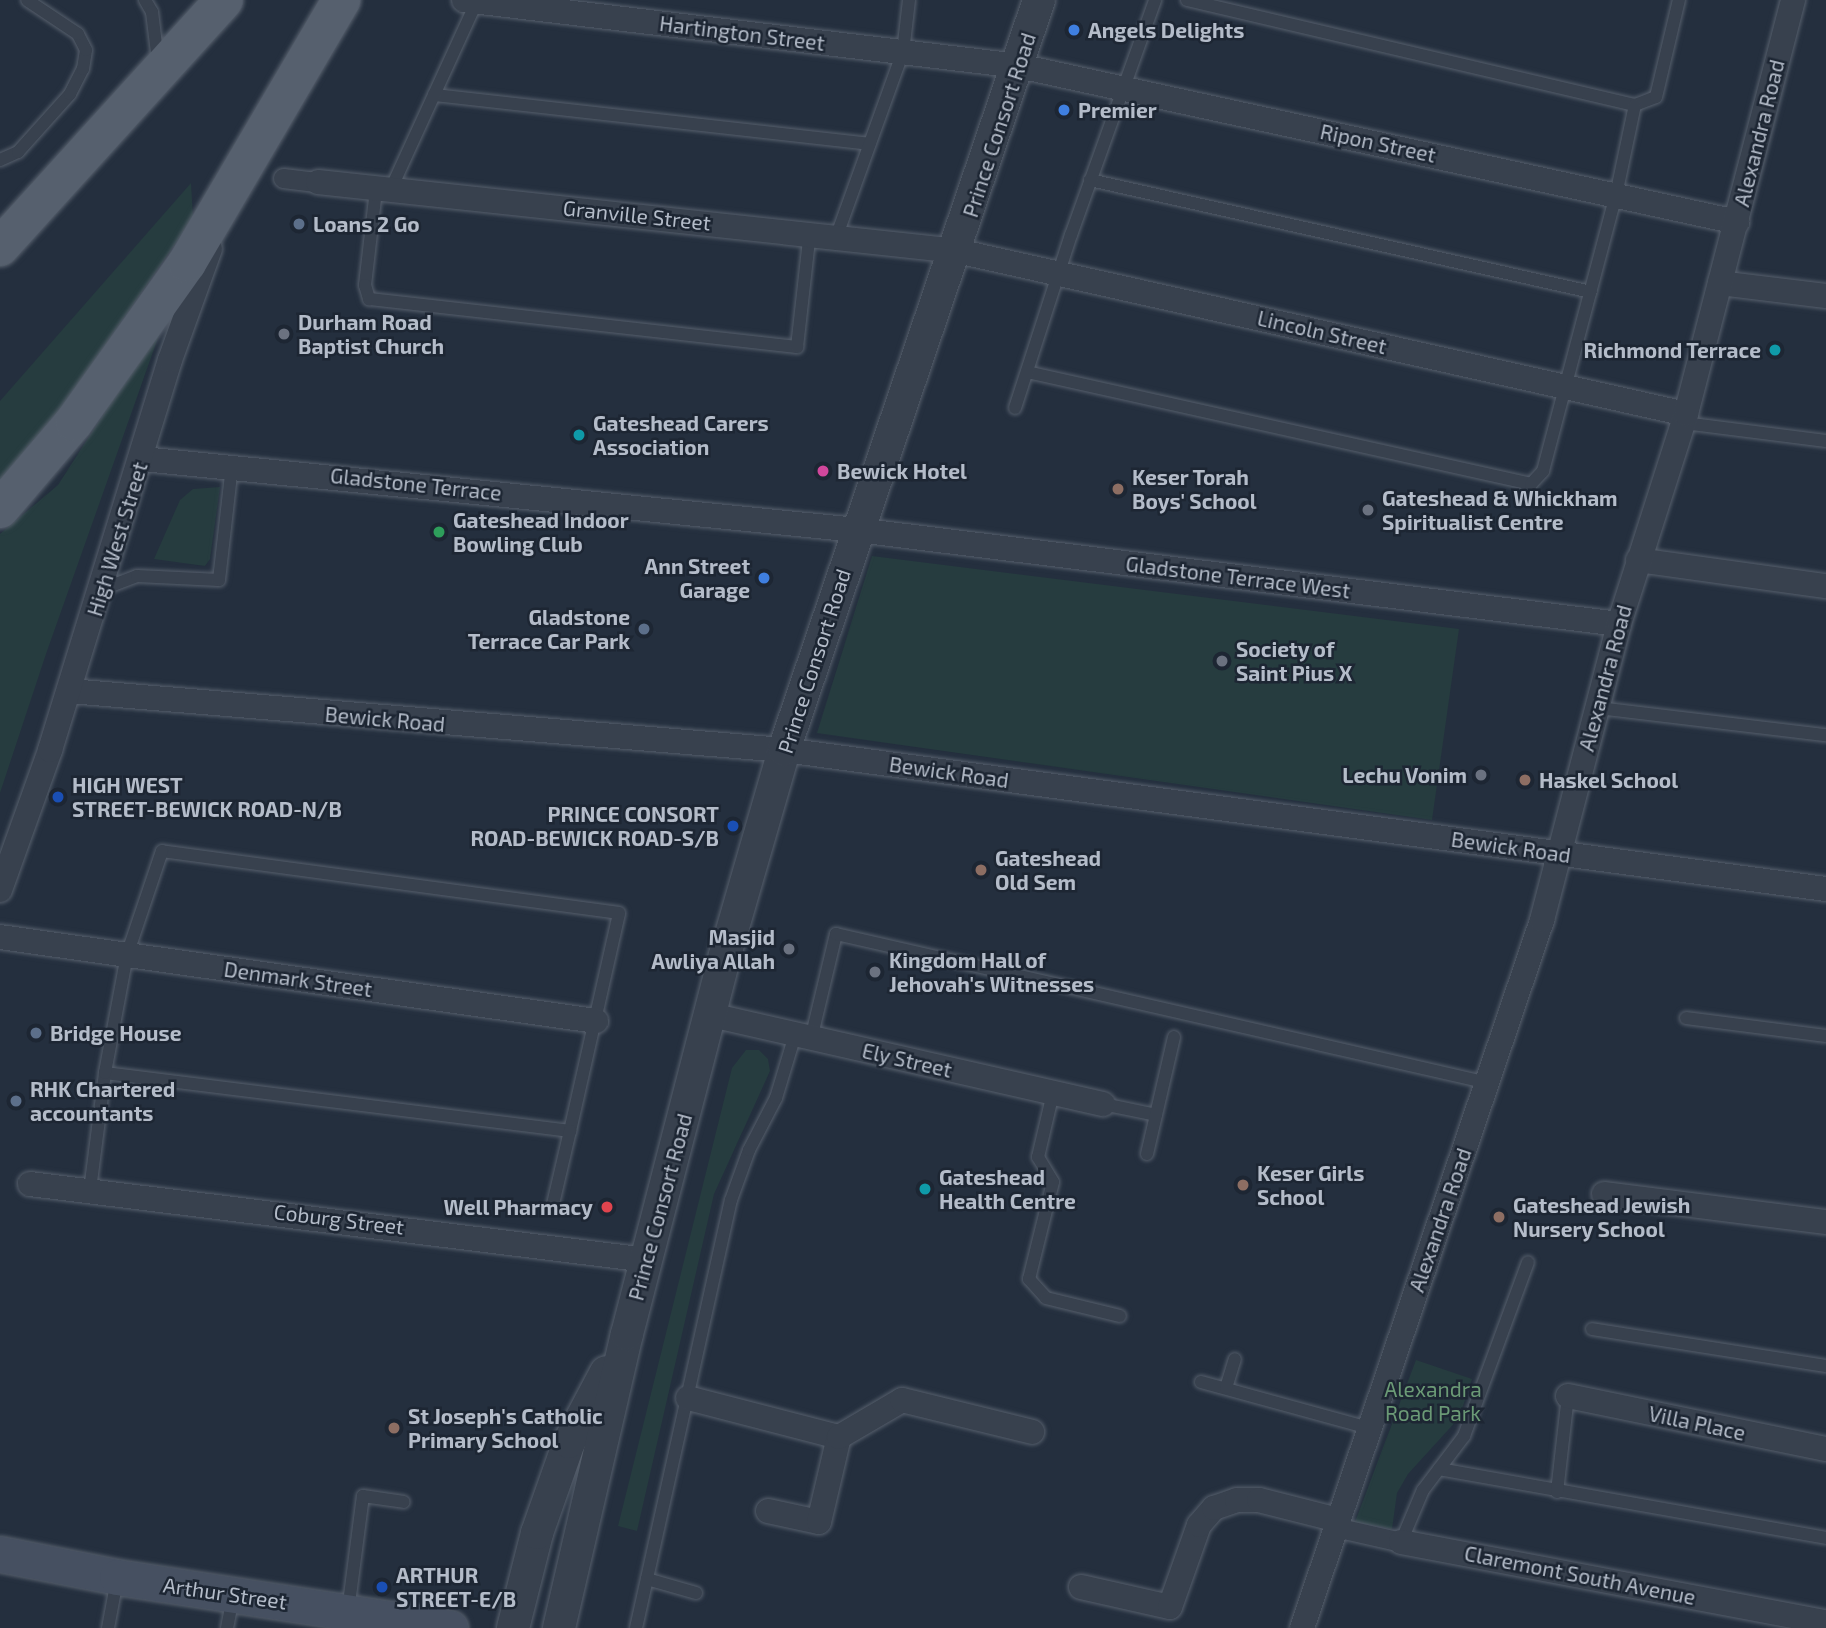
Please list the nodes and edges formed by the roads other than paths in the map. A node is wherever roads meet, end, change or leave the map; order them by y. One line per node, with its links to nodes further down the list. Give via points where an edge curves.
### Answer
1 (27, 0): 20 (lane, via 78,34 86,50 83,69 70,94 18,152)
2 (145, 0): 15 (lane, via 158,39)
3 (224, 0): 15 (main road)
4 (341, 0): 24 (main road)
5 (909, 0): 13 (lane)
6 (1039, 0): 14 (street, Prince Consort Road)
7 (1155, 0): 16 (lane)
8 (1186, 0): 18 (lane)
9 (1679, 0): 18 (lane, via 1656,97)
10 (1793, 0): 27 (street, Alexandra Road)
11 (471, 1): 12 (street, Hartington Street); 17 (lane)
12 (525, 4): 13 (street, Hartington Street)
13 (903, 52): 14 (street, Hartington Street); 19 (lane)
14 (1019, 66): 16 (street, Ripon Street); 31 (street, Prince Consort Road)
15 (158, 75): 30 (main road)
16 (1124, 87): 22 (lane); 26 (street, Ripon Street)
17 (434, 95): 19 (lane); 25 (lane)
18 (1635, 106): 26 (lane)
19 (869, 144): 29 (lane)
20 (0, 160)
21 (283, 178): 23 (street)
22 (1090, 180): 32 (lane); 34 (lane)
23 (318, 182): 25 (street, Granville Street)
24 (233, 186): 41 (street, High West Street, via 170,360); 43 (main road, via 187,263 90,399)
25 (383, 190): 28 (street, Granville Street); 28 (lane, via 365,285 369,299 797,347)
26 (1616, 195): 27 (street, Ripon Street); 34 (lane)
27 (1737, 222): 33 (street, Alexandra Road)
28 (810, 232): 29 (street, Granville Street)
29 (837, 235): 31 (street, Granville Street)
30 (0, 247)
31 (957, 251): 32 (street, Lincoln Street); 44 (street, Prince Consort Road)
32 (1059, 274): 36 (lane); 37 (street, Lincoln Street)
33 (1720, 283): 35 (street); 39 (street, Alexandra Road)
34 (1591, 292): 37 (lane)
35 (1826, 296)
36 (1027, 372): 37 (lane, via 1531,484 1543,471); 38 (lane)
37 (1565, 387): 39 (street, Lincoln Street)
38 (1015, 408)
39 (1685, 419): 40 (lane); 45 (street, Alexandra Road)
40 (1826, 441)
41 (142, 459): 42 (street, Gladstone Terrace); 47 (street, High West Street)
42 (232, 466): 44 (street, Gladstone Terrace); 47 (lane, via 219,580 137,576)
43 (0, 509)
44 (857, 530): 48 (street, Gladstone Terrace West); 52 (street, Prince Consort Road)
45 (1638, 560): 46 (street); 48 (street, Alexandra Road)
46 (1826, 586)
47 (103, 589): 49 (street, High West Street)
48 (1619, 624): 50 (street, Alexandra Road)
49 (69, 691): 52 (street, Bewick Road); 55 (street, High West Street)
50 (1598, 708): 51 (lane); 53 (street, Alexandra Road)
51 (1826, 735)
52 (784, 750): 53 (street, Bewick Road); 58 (street, Prince Consort Road)
53 (1560, 855): 54 (street, Bewick Road); 65 (street, Alexandra Road)
54 (1826, 889)
55 (0, 890)
56 (0, 937): 57 (street, Denmark Street)
57 (127, 955): 60 (street, Denmark Street); 60 (lane, via 162,851 619,913); 64 (lane)
58 (711, 1015): 62 (street, Ely Street); 76 (street, Prince Consort Road)
59 (1686, 1018): 61 (lane)
60 (596, 1021): 69 (lane)
61 (1826, 1035)
62 (803, 1037): 65 (lane, via 836,933); 66 (street, Ely Street); 86 (lane, via 749,1150 731,1200)
63 (1174, 1037): 68 (lane)
64 (105, 1073): 69 (lane); 72 (lane)
65 (1488, 1083): 87 (street, Alexandra Road)
66 (1053, 1093): 67 (street, Ely Street); 78 (lane, via 1038,1157 1053,1182 1028,1279 1046,1298)
67 (1103, 1104): 68 (lane)
68 (1156, 1115): 70 (lane)
69 (570, 1131): 74 (lane)
70 (1147, 1154)
71 (30, 1184): 72 (street, Coburg Street)
72 (90, 1190): 76 (street, Coburg Street)
73 (1604, 1194): 75 (street)
74 (554, 1204)
75 (1826, 1222)
76 (647, 1260): 80 (street, Prince Consort Road)
77 (1528, 1262): 91 (lane, via 1464,1436)
78 (1120, 1316)
79 (1592, 1329): 82 (lane)
80 (626, 1334): 109 (street, Prince Consort Road, via 569,1441 537,1533); 110 (street, Prince Consort Road)
81 (1235, 1359): 84 (lane)
82 (1826, 1366)
83 (1201, 1381): 84 (lane)
84 (1226, 1388): 87 (lane)
85 (1568, 1396): 90 (street, Villa Place); 92 (lane)
86 (688, 1398): 89 (street); 100 (lane)
87 (1369, 1428): 95 (street, Alexandra Road)
88 (1032, 1432): 89 (street, via 902,1400)
89 (839, 1437): 94 (street, via 818,1522)
90 (1826, 1449)
91 (1438, 1469): 92 (lane); 97 (lane, via 1423,1490)
92 (1557, 1492): 96 (lane)
93 (404, 1502): 104 (lane, via 363,1496)
94 (768, 1511)
95 (1336, 1524): 97 (street, Claremont South Avenue); 101 (street, via 1259,1500 1237,1500 1214,1508 1199,1525 1170,1607); 112 (street, Alexandra Road)
96 (1826, 1538)
97 (1401, 1542): 105 (street, Claremont South Avenue)
98 (0, 1554): 99 (main road, Arthur Street)
99 (117, 1577): 103 (main road, Arthur Street); 106 (lane)
100 (647, 1579): 102 (lane); 111 (lane)
101 (1081, 1587)
102 (696, 1593)
103 (234, 1594): 104 (main road, Arthur Street); 107 (lane)
104 (348, 1611): 108 (main road, Arthur Street)
105 (1826, 1622)
106 (108, 1628)
107 (227, 1628)
108 (450, 1628)
109 (513, 1628)
110 (559, 1628)
111 (636, 1628)
112 (1302, 1628)

